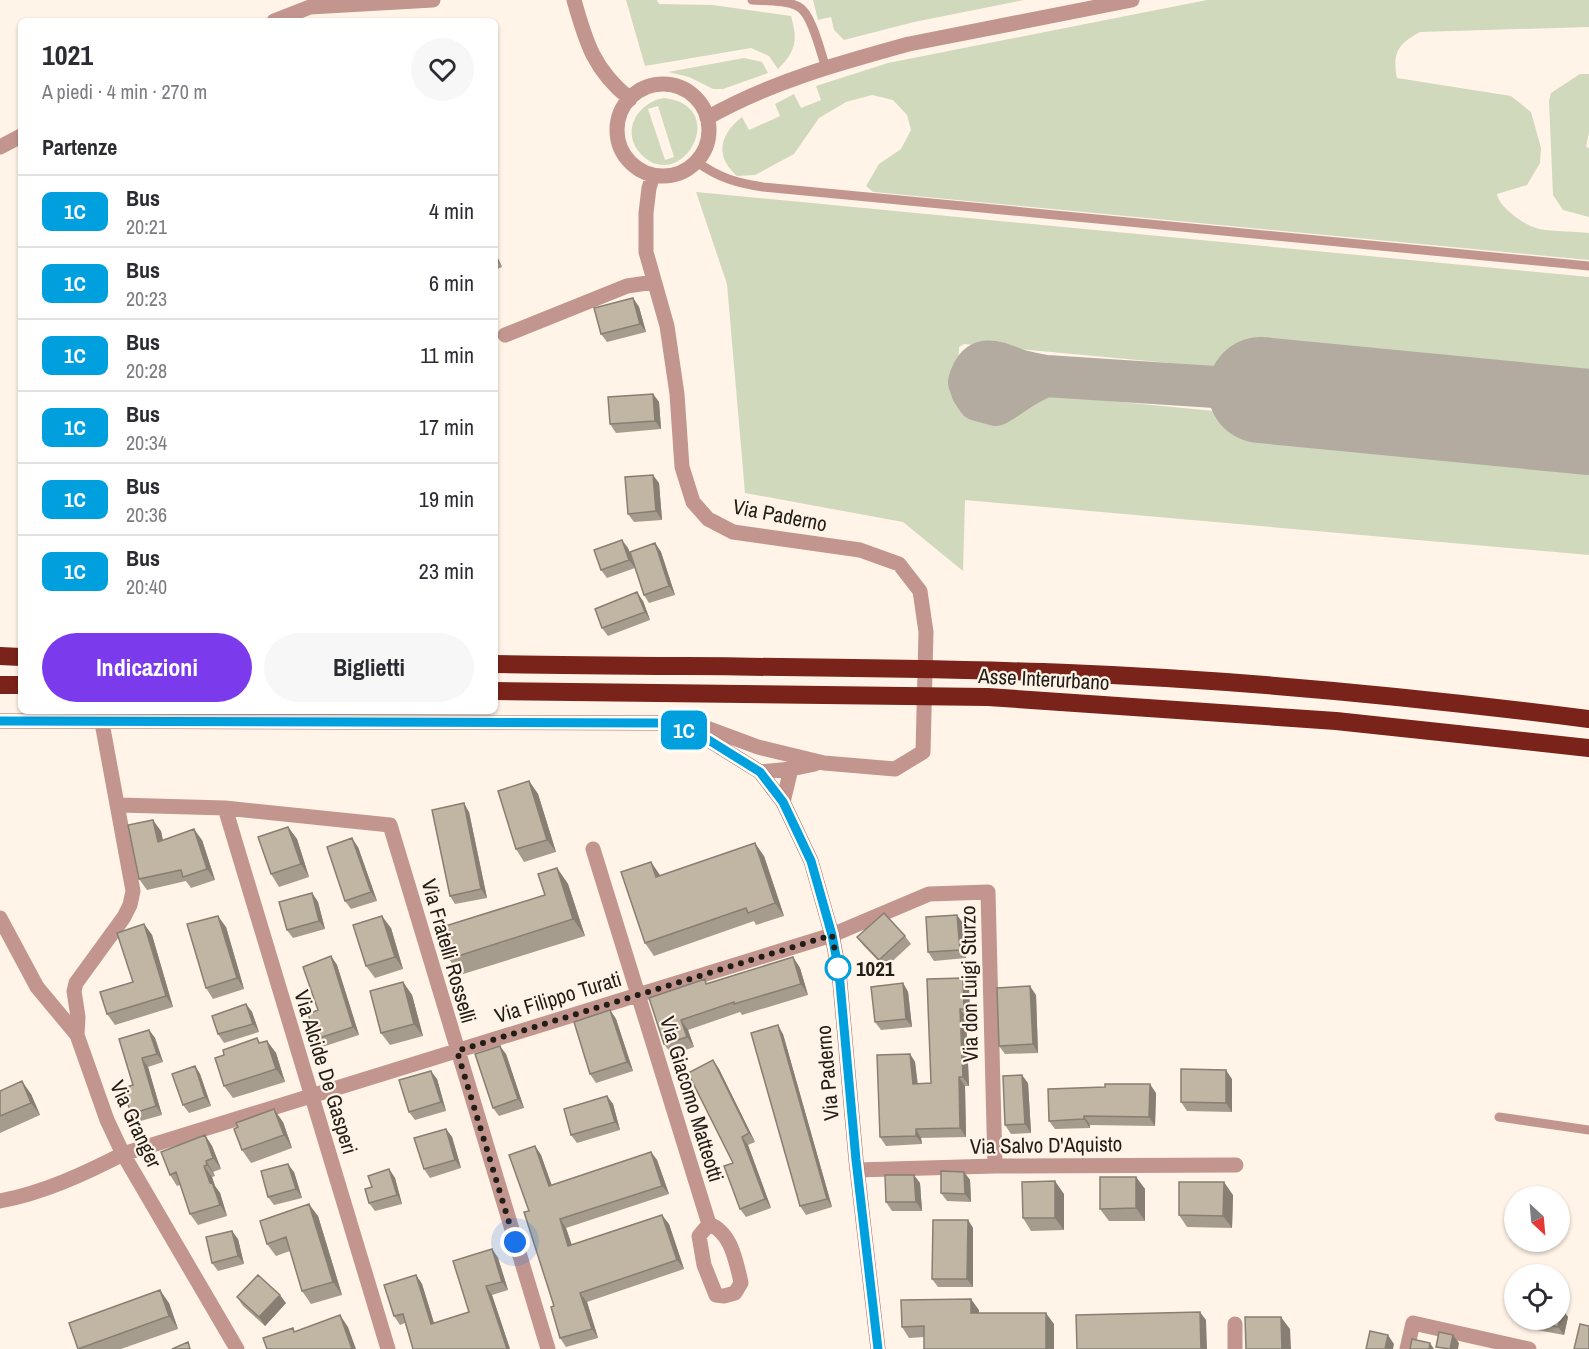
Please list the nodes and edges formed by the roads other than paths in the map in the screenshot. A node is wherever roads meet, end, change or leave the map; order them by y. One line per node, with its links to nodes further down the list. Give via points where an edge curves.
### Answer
1 (433, 0): 5 (street, via 310,7)
2 (573, 0): 7 (street, via 585,38 606,78)
3 (752, 0): 6 (lane, via 803,10)
4 (1132, 0): 6 (street, via 909,44)
5 (282, 18)
6 (826, 68): 8 (street, via 780,84)
7 (630, 99): 8 (street, via 649,87 669,85 691,94); 12 (street, via 620,116 619,144 635,167)
8 (707, 118): 11 (street, via 708,143)
9 (18, 138): 10 (street)
10 (0, 147)
11 (696, 162): 12 (street, via 677,174); 13 (lane, via 735,183 763,187)
12 (652, 175): 14 (street, Via Paderno, via 646,252)
13 (1589, 266)
14 (654, 282): 15 (street, via 627,286); 29 (street, Via Paderno, via 667,326 682,467 693,502 708,519 733,532 860,550 899,564 920,591 926,632 923,752 895,769)
15 (505, 335)
16 (0, 656): 17 (highway)
17 (18, 657)
18 (498, 664): 22 (highway, Asse Interurbano, via 948,670 1148,677 1416,698)
19 (0, 685): 20 (highway)
20 (18, 685)
21 (498, 691): 27 (highway, Asse Interurbano, via 988,697 1324,720)
22 (1589, 719)
23 (0, 721): 24 (street, Via Paderno)
24 (102, 723): 25 (street, Via Paderno); 33 (street)
25 (659, 723): 26 (street, Via Paderno, via 705,727); 28 (street, Via Paderno, via 699,734)
26 (758, 747): 28 (street); 29 (street, Via Paderno)
27 (1589, 748)
28 (737, 758): 31 (street, Via Paderno)
29 (824, 763): 30 (street, Via Paderno)
30 (791, 769): 31 (street, Via Paderno); 32 (street)
31 (760, 772): 32 (street, Via Paderno)
32 (783, 802): 37 (street, Via Paderno, via 811,861)
33 (118, 805): 34 (street, Via Fratelli Rosselli); 39 (street, via 133,891 130,905 114,932 76,983)
34 (225, 808): 40 (street, Via Fratelli Rosselli, via 390,825); 41 (street, Via Alcide De Gasperi)
35 (593, 849): 38 (street, Via Giacomo Matteotti)
36 (0, 918): 39 (street, Via Granger, via 37,987)
37 (832, 935): 38 (street, Via Filippo Turati); 46 (street, Via don Luigi Sturzo, via 929,894 988,892); 47 (street, Via Paderno, via 839,972)
38 (637, 995): 40 (street, Via Filippo Turati); 49 (street, Via Giacomo Matteotti)
39 (77, 1035): 44 (street, Via Granger, via 106,1120)
40 (457, 1051): 41 (street, Via Filippo Turati); 54 (street, Via Fratelli Rosselli)
41 (311, 1096): 44 (street, Via Filippo Turati); 53 (street, Via Alcide De Gasperi)
42 (1499, 1117): 43 (lane)
43 (1589, 1130)
44 (123, 1154): 48 (street, Via Filippo Turati, via 24,1196); 52 (street, Via Granger)
45 (1236, 1165): 46 (street, Via Salvo D'Aquisto)
46 (995, 1166): 47 (street, Via Salvo D'Aquisto)
47 (857, 1170): 55 (street, Via Paderno)
48 (0, 1201)
49 (708, 1224)
50 (1235, 1324): 56 (street)
51 (1487, 1344): 57 (street, via 1413,1323); 58 (street)
52 (237, 1349)
53 (388, 1349)
54 (548, 1349)
55 (878, 1349)
56 (1234, 1349)
57 (1407, 1349)
58 (1529, 1349)

